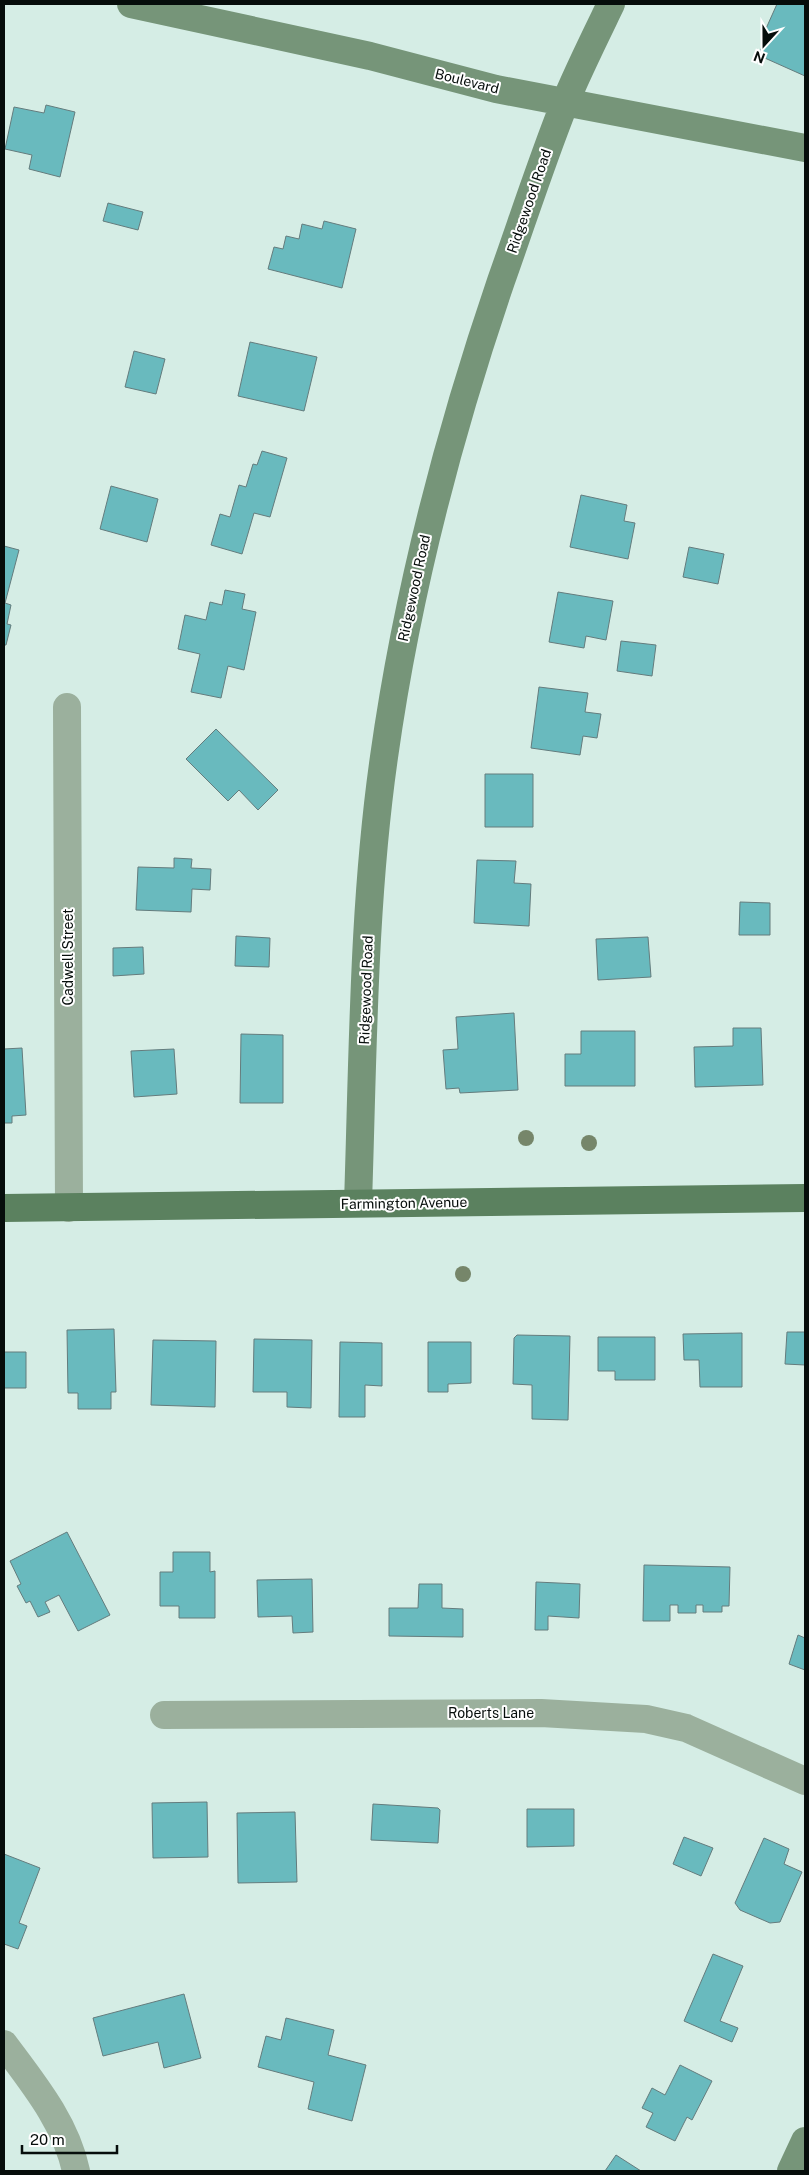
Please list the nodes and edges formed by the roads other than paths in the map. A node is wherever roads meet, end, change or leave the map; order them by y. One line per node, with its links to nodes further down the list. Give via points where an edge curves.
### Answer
1 (131, 4): 3 (main road, Boulevard)
2 (611, 4): 3 (main road, Ridgewood Road)
3 (565, 103): 4 (main road, Boulevard); 7 (main road, Ridgewood Road, via 452,431 400,649 371,882)
4 (805, 148)
5 (67, 707): 9 (street, Cadwell Street)
6 (805, 1198): 7 (main road, Farmington Avenue)
7 (358, 1203): 9 (main road, Farmington Avenue)
8 (4, 1208): 9 (main road, Farmington Avenue)
9 (69, 1208)
10 (164, 1715): 11 (street, Roberts Lane, via 541,1713 646,1719 686,1728)
11 (805, 1781)
12 (4, 2044): 14 (street, via 51,2108 72,2154)
13 (805, 2141): 15 (main road)
14 (76, 2171)
15 (791, 2171)

